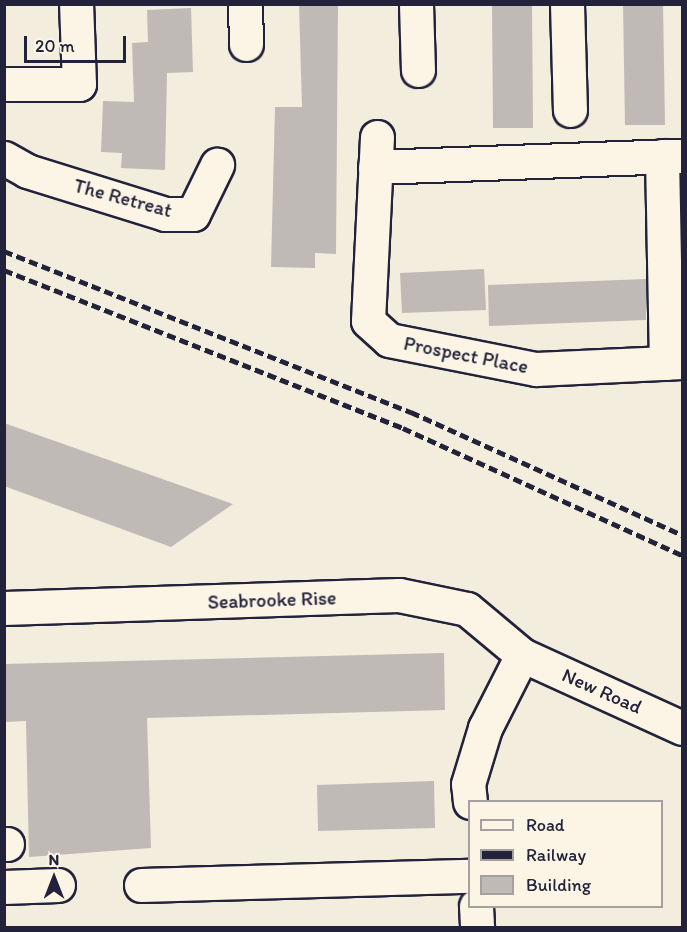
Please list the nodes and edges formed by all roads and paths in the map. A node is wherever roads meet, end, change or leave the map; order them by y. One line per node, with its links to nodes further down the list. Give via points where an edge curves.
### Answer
1 (76, 4): 7 (street, via 79,84)
2 (244, 4): 5 (street)
3 (416, 4): 6 (street)
4 (567, 4): 8 (street)
5 (246, 44)
6 (418, 70)
7 (4, 84)
8 (570, 110)
9 (672, 156): 12 (street); 12 (street, Prospect Place, via 376,152 369,321 389,340 536,369)
10 (4, 158): 11 (street, The Retreat, via 27,171 165,213 193,213)
11 (217, 165)
12 (674, 363)
13 (4, 609): 14 (street, Seabrooke Rise, via 399,594 467,609)
14 (522, 655): 15 (street, New Road); 16 (street, via 485,728 468,784)
15 (682, 728)
16 (470, 800)
17 (468, 876): 19 (street)
18 (58, 885): 20 (street)
19 (141, 885)
20 (4, 887)
21 (476, 908): 22 (street)
22 (477, 927)

